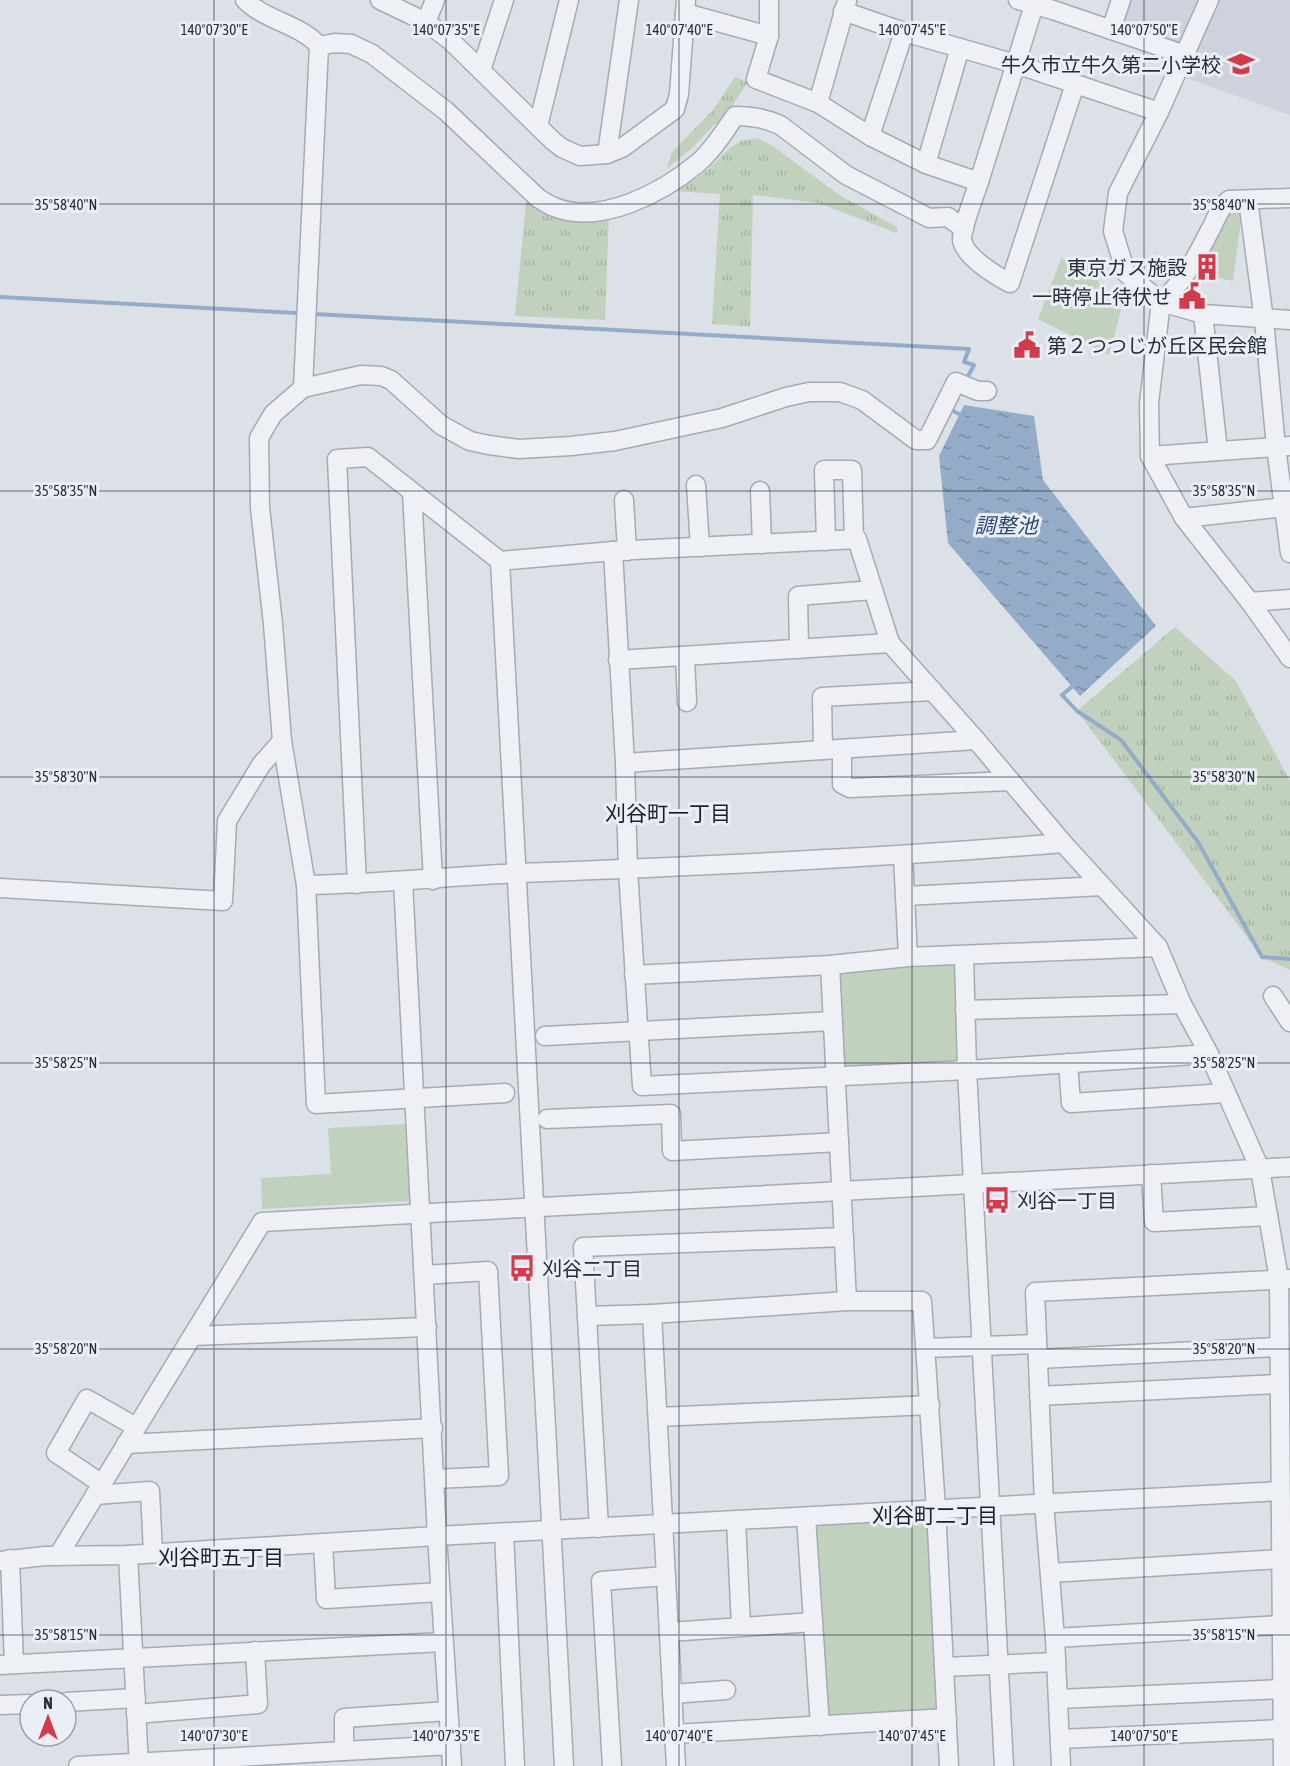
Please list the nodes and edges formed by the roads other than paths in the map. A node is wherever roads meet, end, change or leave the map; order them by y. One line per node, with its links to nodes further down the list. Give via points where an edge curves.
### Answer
1 (246, 0): 18 (street, via 312,38)
2 (380, 0): 14 (street)
3 (435, 0): 14 (street)
4 (504, 0): 22 (street)
5 (569, 0): 26 (street)
6 (629, 0): 28 (street)
7 (769, 0): 17 (street)
8 (1122, 0): 15 (street)
9 (1209, 0): 20 (street)
10 (1026, 3): 11 (street); 21 (street)
11 (1055, 5): 15 (street)
12 (685, 6): 17 (street); 28 (street, via 675,109 622,148)
13 (845, 6): 16 (street); 24 (street)
14 (426, 22): 22 (street)
15 (1111, 30): 20 (street)
16 (904, 32): 19 (street); 27 (street)
17 (769, 36): 24 (street, via 756,79)
18 (319, 46): 33 (street, via 351,44 372,54 446,111 538,198 554,207 587,212 652,195 698,163 735,116 753,116 780,125 846,175 916,213 929,218 948,216); 38 (street)
19 (960, 48): 21 (street); 29 (street)
20 (1185, 55): 25 (street)
21 (1016, 64): 23 (street); 30 (street)
22 (481, 70): 26 (street)
23 (1075, 84): 25 (street); 33 (street, via 1010,283 965,250)
24 (818, 103): 27 (street)
25 (1159, 112): 34 (street, via 1118,193 1113,231 1126,273)
26 (538, 126): 28 (street, via 568,152 588,157)
27 (870, 136): 29 (street)
28 (607, 154)
29 (926, 164): 30 (street)
30 (979, 182): 33 (street)
31 (1290, 198): 32 (street)
32 (1248, 200): 34 (street, via 1229,200 1222,205 1187,273); 36 (street)
33 (964, 229)
34 (1161, 302): 35 (street); 42 (street, via 1149,403)
35 (1203, 314): 36 (street); 41 (street)
36 (1264, 320): 37 (street); 40 (street)
37 (1290, 320)
38 (303, 388): 39 (street, via 361,375 381,376 391,380 441,425 470,441 519,449 615,441 722,418 809,392 840,392 862,400 916,440 927,440 956,382); 67 (street, via 273,414 259,438 260,508)
39 (987, 391)
40 (1283, 446): 41 (street); 47 (street)
41 (1218, 451): 42 (street)
42 (1150, 456): 48 (street)
43 (696, 485): 52 (street)
44 (760, 491): 51 (street)
45 (412, 492): 55 (street); 75 (street); 78 (street, via 368,457 337,459)
46 (624, 500): 53 (street)
47 (1285, 507): 48 (street); 54 (street)
48 (1184, 518): 58 (street)
49 (854, 539): 50 (street); 50 (street, via 852,470 824,470); 56 (street)
50 (825, 541): 51 (street)
51 (762, 544): 52 (street)
52 (700, 547): 53 (street)
53 (620, 551): 55 (street); 63 (street)
54 (1290, 553)
55 (500, 561): 74 (street)
56 (873, 590): 59 (street); 60 (street, via 798,596)
57 (1290, 599): 58 (street)
58 (1250, 602): 62 (street)
59 (890, 643): 60 (street); 64 (street)
60 (799, 649): 61 (street)
61 (685, 656): 63 (street); 65 (street)
62 (1290, 658)
63 (618, 660): 69 (street)
64 (933, 692): 66 (street); 68 (street, via 822,697)
65 (687, 702)
66 (976, 740): 68 (street); 70 (street)
67 (282, 741): 77 (street); 80 (street, via 261,765 227,821 223,901)
68 (832, 749): 69 (street); 70 (street, via 842,784 850,788)
69 (625, 763): 73 (street)
70 (1010, 781): 71 (street)
71 (1063, 843): 72 (street); 79 (street)
72 (903, 856): 73 (street); 81 (street)
73 (628, 870): 74 (street); 86 (street)
74 (516, 874): 75 (street); 107 (street)
75 (433, 880): 76 (street)
76 (403, 881): 78 (street); 100 (street)
77 (306, 885): 78 (street); 100 (street, via 316,1104)
78 (357, 885)
79 (1102, 885): 81 (street); 82 (street)
80 (0, 888)
81 (905, 896): 84 (street)
82 (1158, 947): 83 (street); 88 (street)
83 (964, 956): 84 (street); 89 (street)
84 (908, 957): 85 (street)
85 (830, 965): 86 (street); 90 (street)
86 (634, 975): 92 (street)
87 (1273, 996): 91 (street)
88 (1182, 1004): 89 (street); 94 (street)
89 (965, 1010): 96 (street)
90 (832, 1021): 92 (street); 97 (street)
91 (1290, 1022)
92 (638, 1031): 93 (street); 97 (street, via 642,1086)
93 (545, 1036)
94 (1209, 1054): 95 (street); 99 (street)
95 (1068, 1063): 96 (street); 99 (street, via 1071,1104)
96 (967, 1070): 97 (street); 105 (street)
97 (835, 1077): 102 (street)
98 (506, 1093): 100 (street)
99 (1226, 1093): 103 (street)
100 (415, 1099): 108 (street)
101 (548, 1119): 102 (street, via 671,1114 672,1151)
102 (839, 1142): 106 (street)
103 (1275, 1168): 104 (street); 109 (street)
104 (1150, 1174): 105 (street); 109 (street, via 1154,1222)
105 (975, 1184): 106 (street); 118 (street)
106 (842, 1191): 107 (street); 110 (street)
107 (534, 1207): 108 (street); 139 (street)
108 (421, 1213): 111 (street); 117 (street, via 262,1222)
109 (1268, 1216): 112 (street)
110 (844, 1237): 113 (street); 115 (street, via 583,1247)
111 (424, 1275): 116 (street); 129 (street, via 488,1271 489,1283 499,1476)
112 (1284, 1279): 120 (street, via 1035,1292); 121 (street)
113 (847, 1301): 114 (street); 119 (street, via 922,1301)
114 (652, 1314): 115 (street); 125 (street)
115 (587, 1316): 138 (street)
116 (427, 1327): 117 (street); 127 (street)
117 (193, 1336): 126 (street)
118 (983, 1347): 119 (street); 120 (street); 133 (street)
119 (926, 1348): 124 (street)
120 (1038, 1351): 121 (street); 123 (street)
121 (1283, 1359): 122 (street)
122 (1279, 1384): 123 (street); 131 (street)
123 (1039, 1396): 132 (street)
124 (930, 1404): 125 (street); 134 (street)
125 (658, 1417): 137 (street)
126 (136, 1427): 128 (street); 130 (street, via 87,1399 56,1453)
127 (433, 1428): 128 (street); 129 (street)
128 (126, 1444): 130 (street)
129 (435, 1479): 141 (street)
130 (98, 1490): 143 (street, via 150,1491); 145 (street)
131 (1280, 1491): 132 (street); 146 (street)
132 (1044, 1503): 133 (street); 148 (street)
133 (991, 1506): 134 (street); 161 (street)
134 (936, 1509): 135 (street); 162 (street)
135 (806, 1517): 136 (street); 151 (street)
136 (736, 1521): 137 (street); 153 (street)
137 (663, 1525): 138 (street); 149 (street)
138 (599, 1528): 139 (street)
139 (552, 1531): 140 (street); 183 (street)
140 (504, 1533): 141 (street); 182 (street)
141 (437, 1536): 142 (street); 150 (street)
142 (323, 1543): 143 (street); 150 (street, via 326,1599)
143 (153, 1553): 144 (street)
144 (128, 1555): 145 (street); 158 (street)
145 (58, 1556): 147 (street)
146 (1281, 1559): 148 (street); 152 (street)
147 (5, 1560): 160 (street)
148 (1050, 1573): 155 (street)
149 (666, 1575): 154 (street); 184 (street, via 601,1581)
150 (440, 1592): 156 (street)
151 (813, 1622): 153 (street); 173 (street)
152 (1282, 1625): 155 (street); 163 (street)
153 (741, 1626): 154 (street)
154 (669, 1632): 165 (street)
155 (1055, 1638): 159 (street)
156 (443, 1642): 157 (street); 171 (street)
157 (255, 1651): 158 (street); 170 (street, via 258,1704)
158 (134, 1657): 160 (street); 170 (street)
159 (1056, 1662): 161 (street); 166 (street)
160 (7, 1665)
161 (999, 1665): 162 (street); 187 (street)
162 (944, 1667): 172 (street)
163 (1282, 1689): 166 (street); 174 (street)
164 (726, 1690): 165 (street)
165 (672, 1694): 175 (street)
166 (1058, 1699): 176 (street)
167 (78, 1703): 170 (street)
168 (18, 1704): 169 (street)
169 (0, 1705)
170 (136, 1706): 179 (street)
171 (448, 1711): 177 (street); 178 (street, via 344,1718)
172 (947, 1718): 173 (street); 186 (street)
173 (820, 1726): 175 (street)
174 (1283, 1729): 176 (street); 189 (street)
175 (674, 1734): 185 (street)
176 (1060, 1739): 188 (street)
177 (451, 1746): 178 (street); 181 (street)
178 (344, 1751): 179 (street)
179 (139, 1764): 180 (street)
180 (78, 1766)
181 (452, 1766)
182 (515, 1766)
183 (564, 1766)
184 (612, 1766)
185 (676, 1766)
186 (949, 1766)
187 (1004, 1766)
188 (1061, 1766)
189 (1282, 1766)

